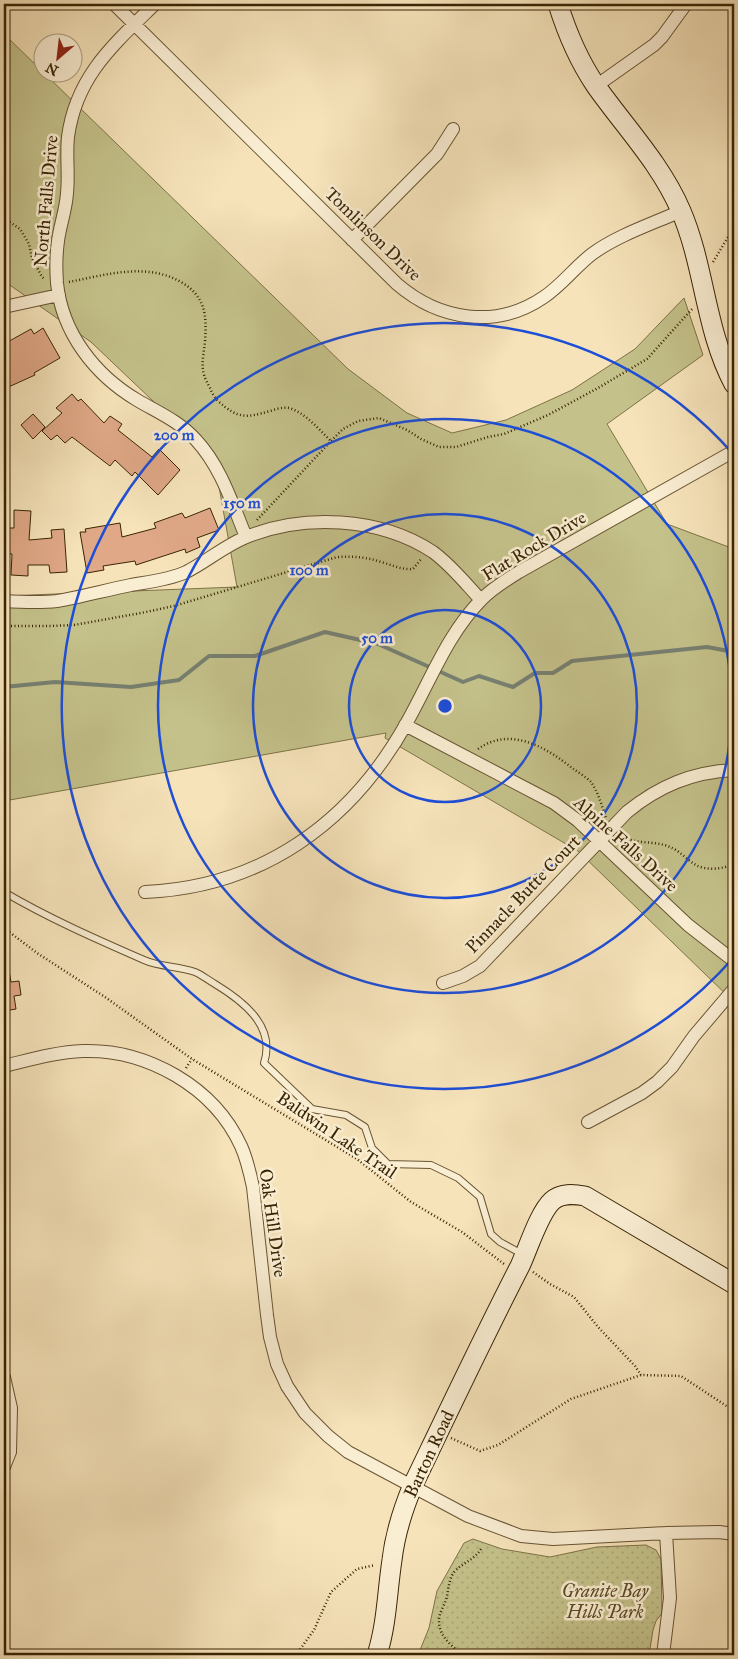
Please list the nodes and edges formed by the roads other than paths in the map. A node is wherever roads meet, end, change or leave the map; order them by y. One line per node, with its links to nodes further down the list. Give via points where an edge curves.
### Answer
1 (114, 4): 5 (street, Tomlinson Drive)
2 (155, 4): 5 (street, North Falls Drive)
3 (558, 4): 6 (street, via 564,24)
4 (686, 4): 6 (street, via 654,45)
5 (134, 25): 9 (street, Tomlinson Drive); 10 (street, North Falls Drive, via 93,70 80,93 73,116 68,145 68,192 56,262)
6 (596, 86): 8 (street, via 658,168)
7 (454, 129): 9 (street, via 437,154)
8 (681, 211): 9 (street, Tomlinson Drive, via 604,246 553,291 533,304 510,313 486,317 450,314 416,299); 12 (street, via 692,240 710,321)
9 (352, 240)
10 (58, 289): 11 (street); 14 (street, North Falls Drive, via 75,338 102,374 126,393 179,424 210,457)
11 (4, 307)
12 (734, 384)
13 (734, 451): 15 (street, Flat Rock Drive, via 519,572)
14 (246, 537): 15 (street, via 266,530 305,524 344,523 380,528 428,550 449,566); 16 (street, via 185,572 162,579 55,601)
15 (481, 600): 17 (street, Flat Rock Drive, via 457,629 438,660)
16 (4, 601)
17 (405, 726): 19 (street, Alpine Falls Drive, via 554,803); 21 (street, Flat Rock Drive, via 350,802 303,842 272,860 215,882)
18 (734, 770): 19 (street, Pinnacle Butte Court, via 697,774 662,787 641,800)
19 (600, 840): 22 (street, Alpine Falls Drive, via 688,924); 23 (street, Pinnacle Butte Court, via 480,966)
20 (4, 892): 27 (lane, via 152,964 196,972 232,994 258,1020 265,1034 268,1050 264,1063 312,1109 346,1115 365,1127 372,1148 388,1164 431,1165 458,1178 480,1197 491,1234)
21 (145, 892)
22 (734, 961)
23 (443, 983)
24 (734, 989): 26 (street, via 657,1082)
25 (4, 1066): 31 (street, Oak Hill Drive, via 81,1051 124,1054 169,1071 207,1099 232,1130 248,1166 270,1337 287,1386 305,1414 348,1452)
26 (588, 1122)
27 (523, 1260): 28 (street, Barton Road, via 545,1210 566,1194 574,1194 584,1196); 31 (street, Barton Road)
28 (734, 1284)
29 (4, 1377): 30 (street, via 11,1408 10,1452)
30 (4, 1467)
31 (413, 1485): 32 (street, Oak Hill Drive, via 468,1516 521,1536 553,1539); 34 (street, Barton Road, via 391,1560 386,1619)
32 (666, 1533): 33 (street, Oak Hill Drive); 35 (street, via 670,1598)
33 (734, 1534)
34 (377, 1655)
35 (663, 1655)

